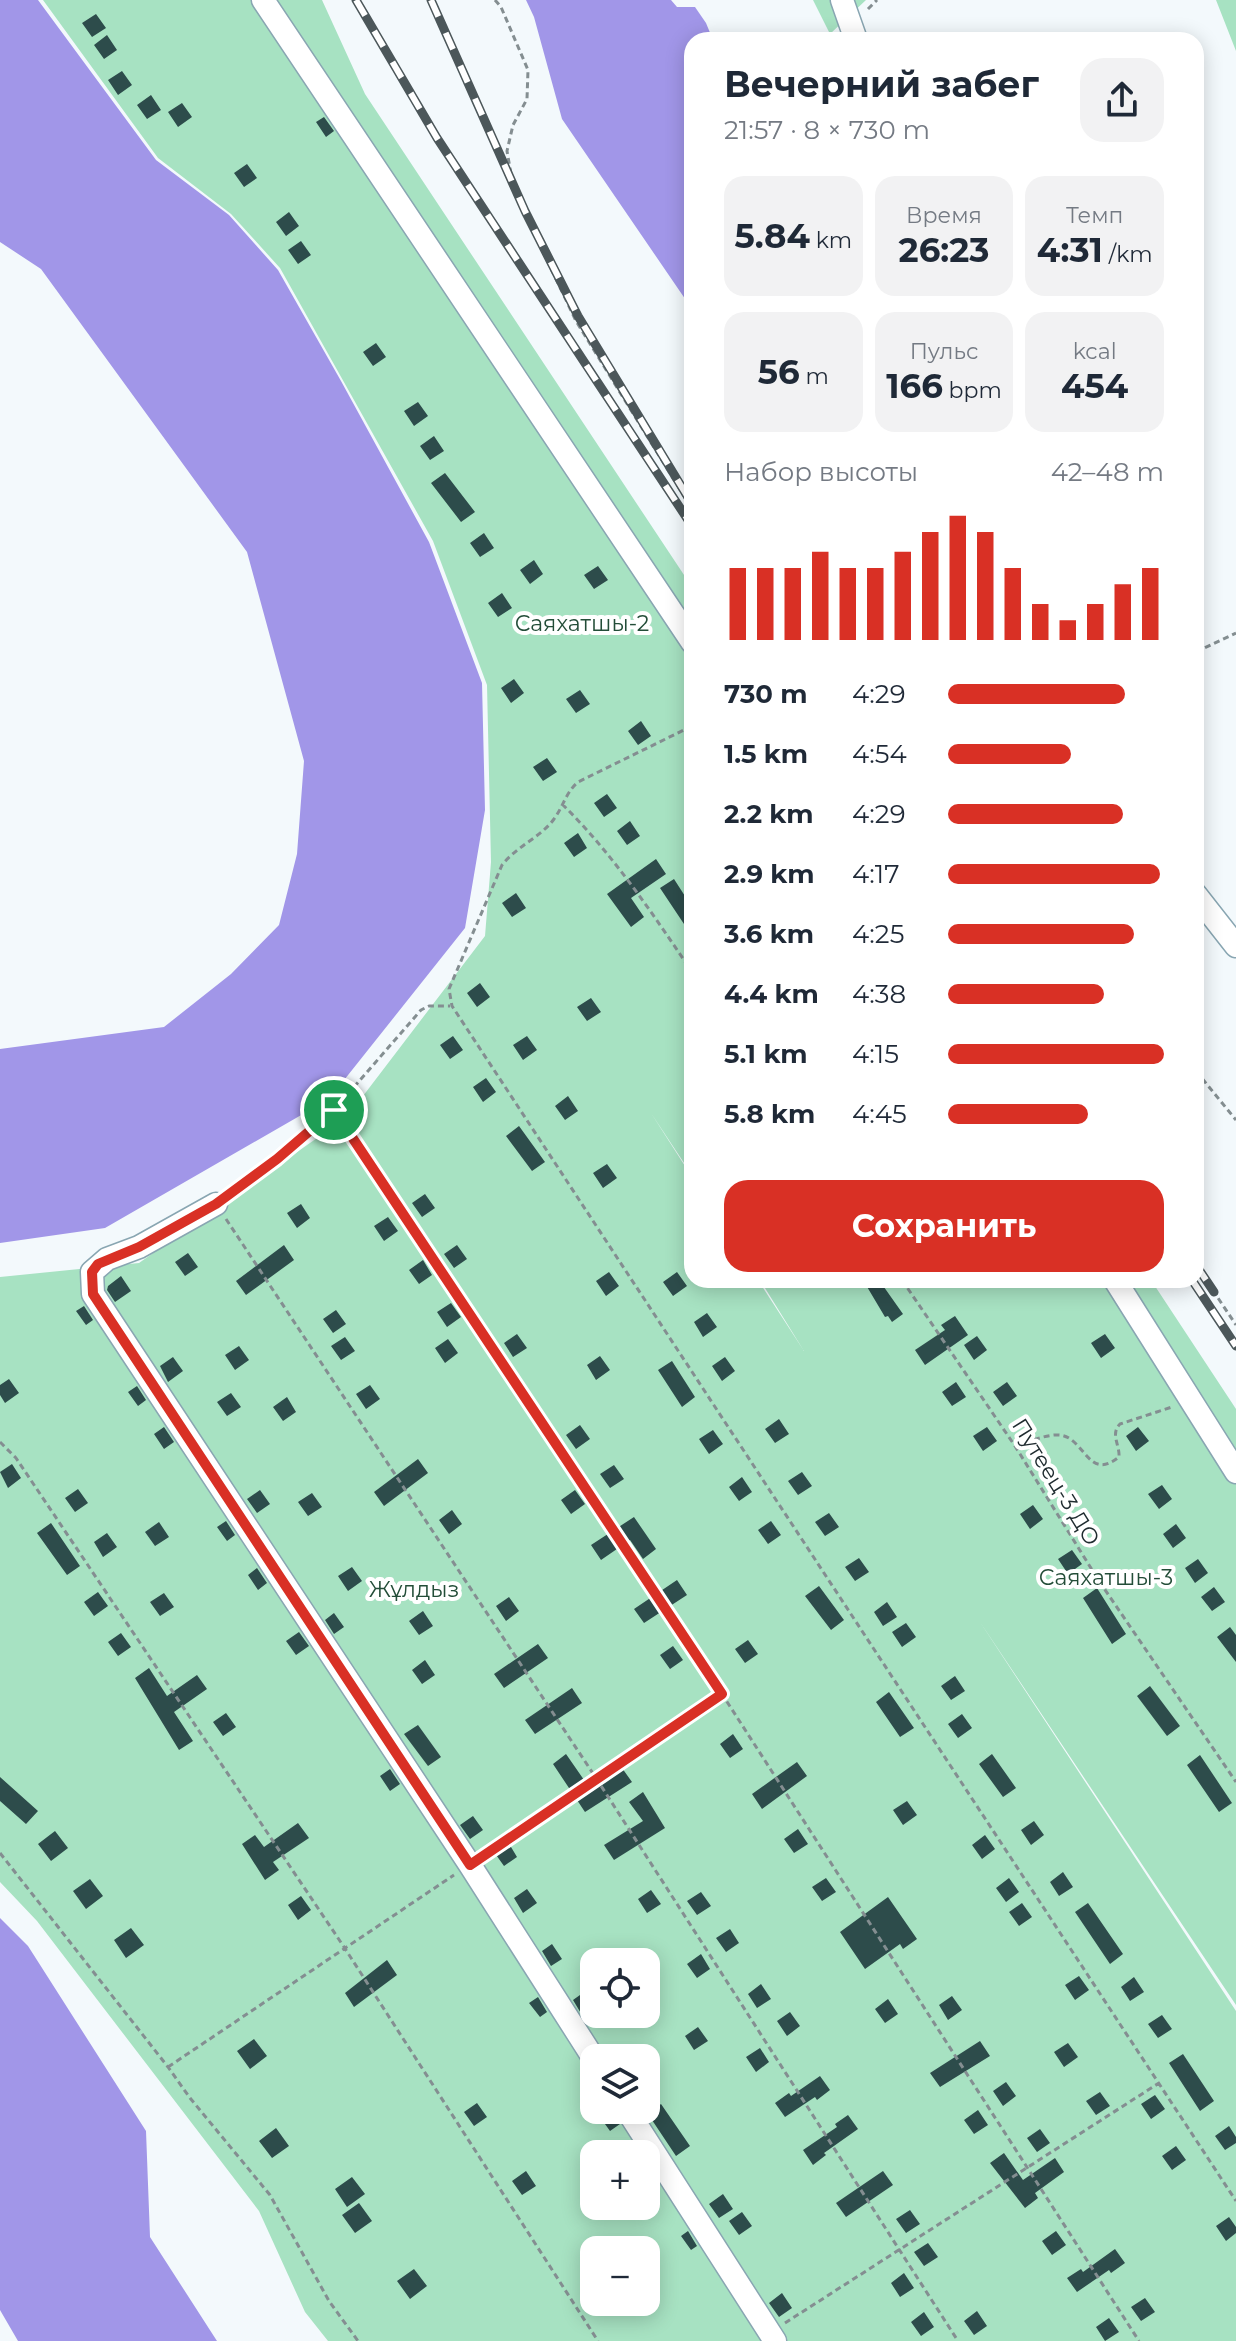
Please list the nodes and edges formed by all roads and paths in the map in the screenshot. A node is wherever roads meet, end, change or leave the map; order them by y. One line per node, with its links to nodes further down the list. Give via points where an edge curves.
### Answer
1 (263, 0): 6 (street)
2 (495, 0): 5 (path, via 528,70 527,99 507,151 514,191 576,321)
3 (842, 0): 4 (street)
4 (853, 32)
5 (684, 496)
6 (684, 630)
7 (1236, 633): 8 (path)
8 (1204, 648)
9 (684, 730): 10 (path, via 578,782)
10 (562, 804): 13 (path); 14 (path, via 551,823 502,865 449,989)
11 (1204, 905): 12 (street)
12 (1236, 946)
13 (684, 961)
14 (452, 1006): 16 (path, via 421,1010); 35 (path)
15 (1204, 1081): 17 (path)
16 (334, 1110): 18 (path); 27 (path)
17 (1236, 1120)
18 (216, 1204): 28 (path); 31 (street, via 98,1264 92,1272 93,1294)
19 (1204, 1277): 22 (path)
20 (907, 1288): 25 (path, Путеец-3 ДО)
21 (1120, 1288): 23 (street)
22 (1236, 1325)
23 (1188, 1399): 25 (path, via 1120,1424 1115,1435 1119,1457 1107,1464 1090,1461 1062,1435); 26 (street)
24 (0, 1442): 32 (path, via 16,1458)
25 (1015, 1446): 29 (path, Путеец-3 ДО, via 1099,1581)
26 (1236, 1472)
27 (722, 1694): 28 (path); 37 (path)
28 (596, 1778): 31 (path); 39 (path)
29 (1236, 1782)
30 (0, 1853): 34 (path)
31 (470, 1865): 32 (path); 33 (street)
32 (344, 1947): 34 (path); 42 (path)
33 (584, 2044)
34 (168, 2067): 41 (path, via 270,2195 329,2301)
35 (1159, 2083): 37 (path); 38 (path)
36 (636, 2124): 40 (street)
37 (1028, 2169): 39 (path); 44 (path)
38 (1236, 2201)
39 (899, 2249): 40 (path); 43 (path)
40 (772, 2337)
41 (358, 2341)
42 (598, 2341)
43 (958, 2341)
44 (1139, 2341)

